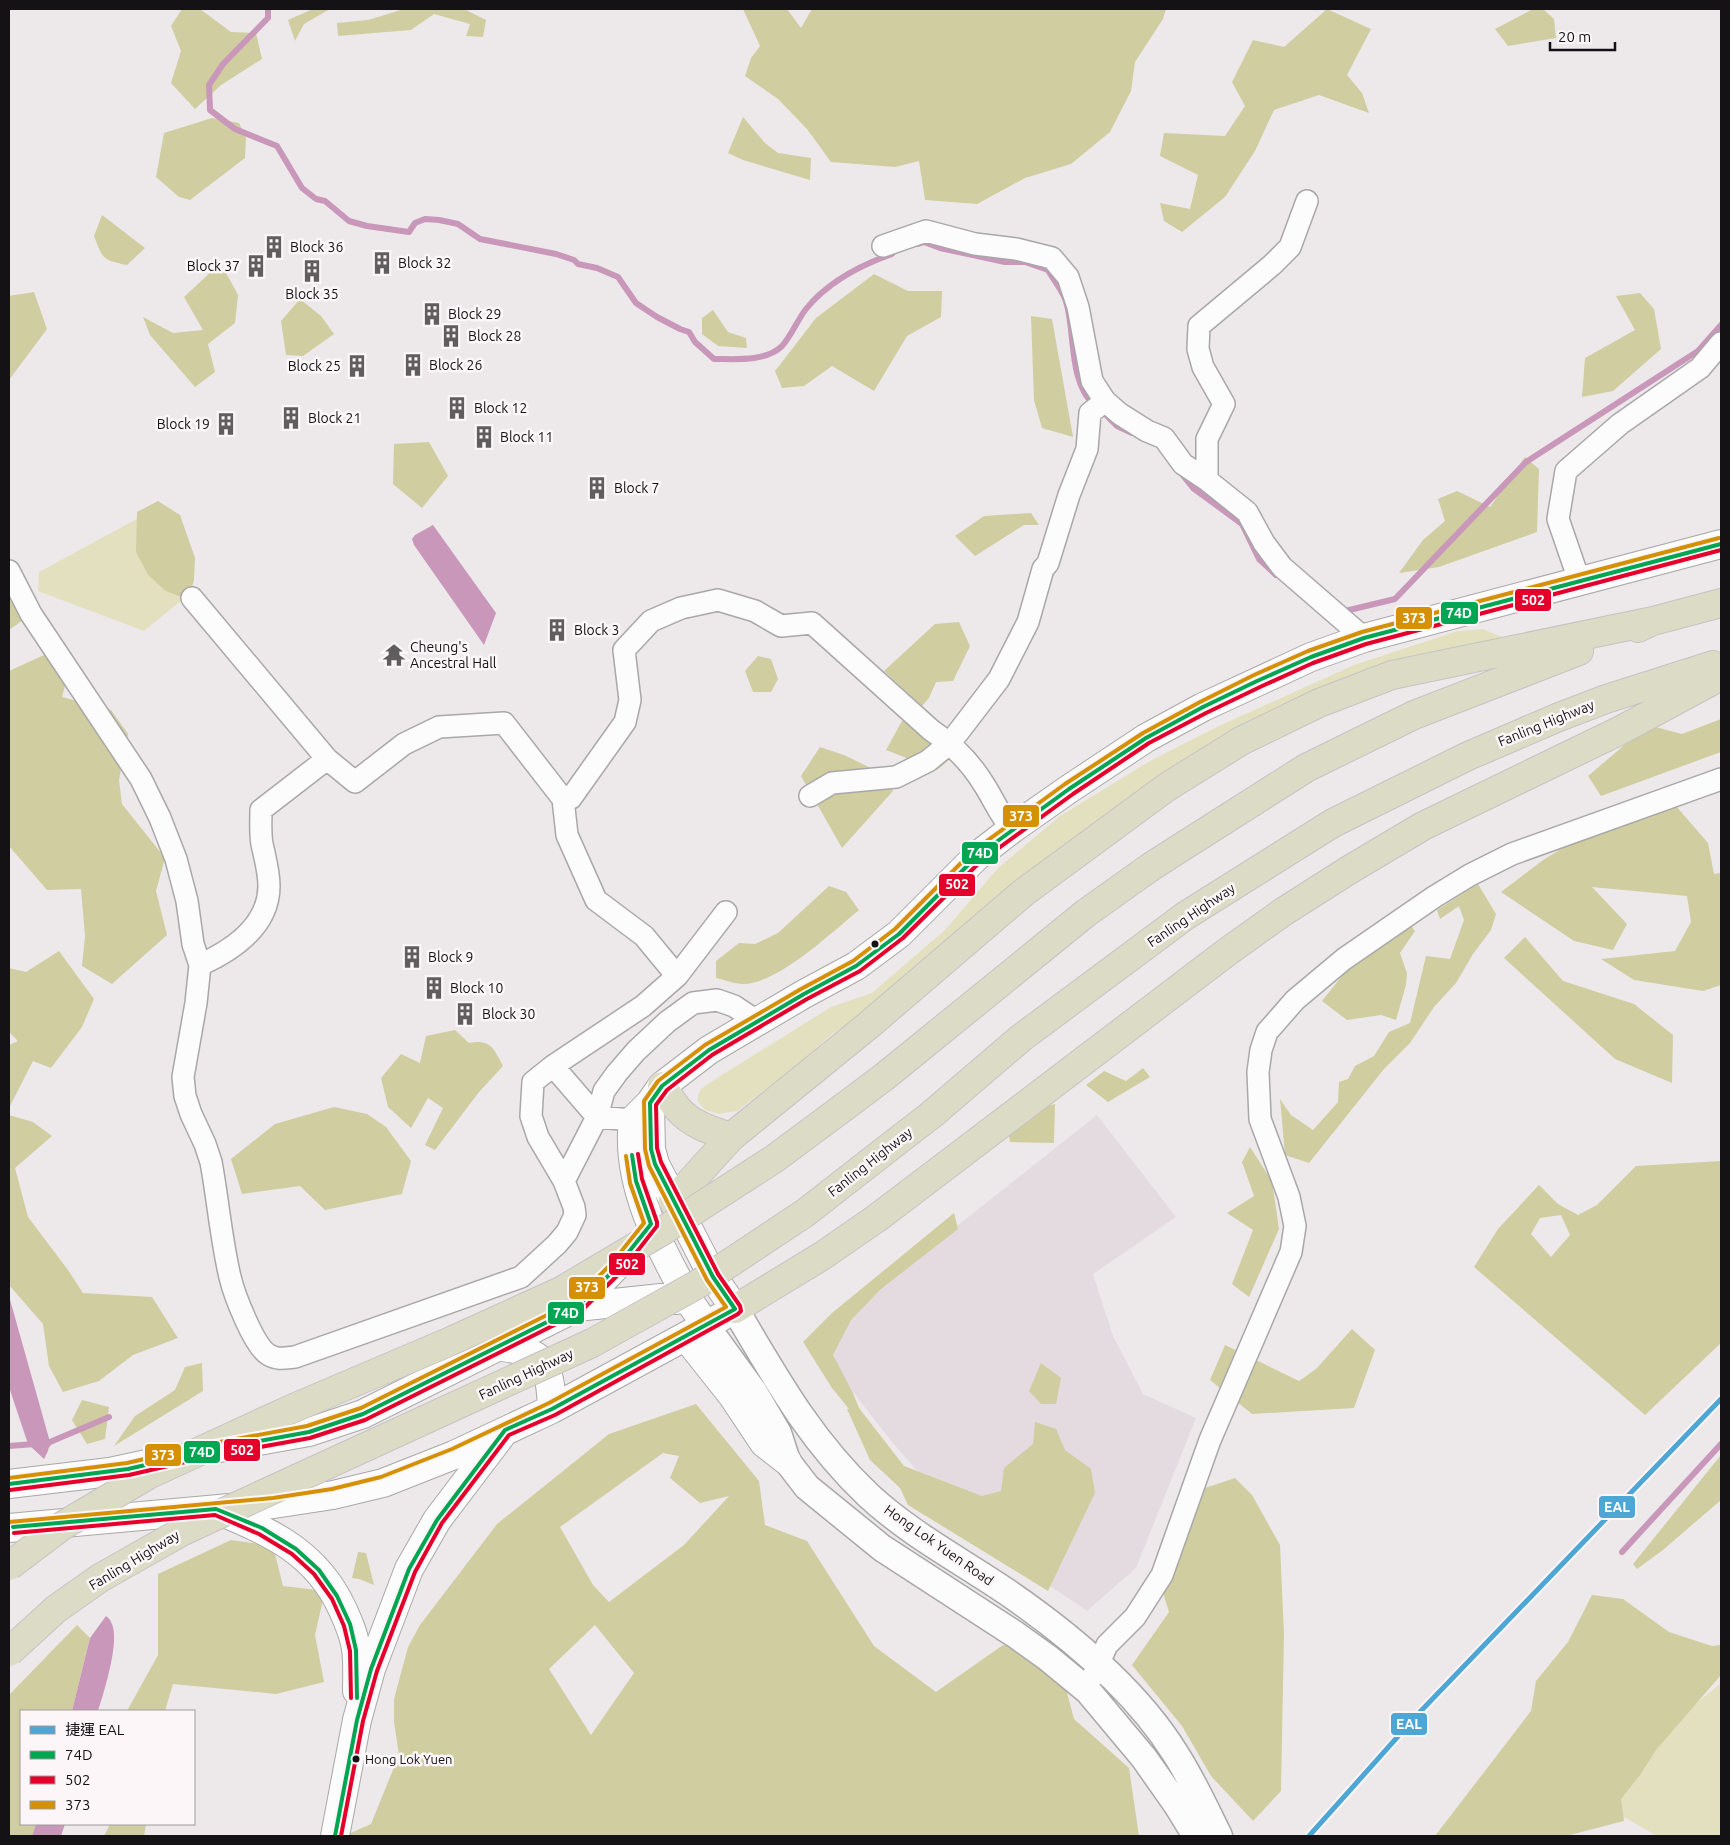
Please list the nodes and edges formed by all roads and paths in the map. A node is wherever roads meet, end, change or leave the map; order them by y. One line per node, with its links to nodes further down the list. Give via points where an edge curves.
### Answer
1 (1307, 201): 5 (street, via 1290,247 1199,326 1198,349 1202,367 1224,404 1207,439)
2 (883, 246): 4 (street, via 926,231 1052,258 1068,277 1078,307)
3 (1721, 343): 8 (street, via 1700,368 1620,424 1566,471 1558,519)
4 (1099, 406): 5 (street, via 1164,438 1183,464); 15 (street, via 1028,622 999,678)
5 (1207, 480): 12 (street, via 1247,512 1282,567)
6 (1721, 544): 8 (main road)
7 (9, 571): 22 (street, via 31,614 140,779 160,818 176,859)
8 (1579, 580): 12 (main road)
9 (192, 598): 16 (street)
10 (1721, 603): 11 (highway)
11 (1653, 621): 28 (highway, via 1392,675 1319,703 1241,741 1167,786 1023,893); 43 (highway, bridge, via 1414,715 1306,768 1152,866 844,1107 766,1164 664,1230 561,1291 148,1475 62,1526)
12 (1355, 629): 20 (main road, via 1311,657 1154,734)
13 (1721, 662): 44 (highway, Fanling Highway, bridge, via 1559,717 1460,760 1334,823 1178,922 1020,1038 931,1114 805,1213 698,1284 592,1343 182,1531 100,1578 56,1609)
14 (1721, 676): 34 (highway, via 1622,730 1423,826 1283,912 877,1218)
15 (950, 743): 18 (street, via 928,761 896,777 832,784); 19 (street, via 931,730 812,622 781,626 755,612 718,600 680,608 651,622 624,650 630,700 625,722 572,798); 20 (street, via 981,780)
16 (327, 759): 19 (street, via 355,782 404,744 439,728 504,723); 22 (street, via 261,810 269,887 263,914 236,944)
17 (1721, 779): 45 (street, via 1512,854 1470,875 1344,959 1295,1000 1267,1032 1260,1050 1258,1072 1260,1119 1289,1197 1295,1226 1291,1252 1210,1440 1162,1575 1135,1617 1107,1645)
18 (810, 796)
19 (563, 799): 23 (street, via 567,835 596,900 644,936)
20 (1012, 829): 24 (main road, via 977,856 900,934 856,966)
21 (726, 912): 23 (street)
22 (200, 965): 29 (street, via 183,1077 185,1096 211,1162 230,1278 250,1331 268,1355 280,1359 295,1357 522,1278 557,1244 575,1215)
23 (677, 976): 25 (street, via 643,1006)
24 (758, 1022): 26 (main road, via 709,1050); 27 (street, via 734,1006 717,1000 694,1003 667,1022 617,1073 604,1092)
25 (552, 1066): 27 (street); 29 (street, via 533,1082 531,1116 538,1137)
26 (649, 1103): 27 (street); 28 (highway, via 678,1110 704,1128); 30 (main road, Hong Lok Yuen Road, via 651,1149); 31 (main road, via 631,1149 636,1181)
27 (597, 1117): 29 (street)
28 (731, 1137): 30 (highway)
29 (564, 1181)
30 (673, 1201): 31 (main road); 34 (main road, Hong Lok Yuen Road, via 713,1277)
31 (652, 1224): 32 (main road); 33 (main road, via 616,1268)
32 (690, 1301): 33 (main road, via 661,1298); 34 (main road); 35 (main road)
33 (577, 1307): 36 (main road)
34 (735, 1309): 35 (main road); 45 (street, Hong Lok Yuen Road, via 799,1416 853,1480 906,1526 1034,1611)
35 (696, 1331): 37 (main road); 39 (main road, via 764,1443)
36 (497, 1346): 37 (main road, via 531,1353 545,1366); 40 (main road, via 363,1414 310,1432 128,1469)
37 (552, 1409): 38 (main road)
38 (505, 1430): 41 (main road, via 454,1455 383,1483 333,1495); 47 (main road, via 437,1520 410,1569 371,1669)
39 (787, 1461): 46 (street, Hong Lok Yuen Road, via 807,1487 882,1548 1016,1635)
40 (9, 1484)
41 (216, 1509): 42 (main road); 47 (main road, via 262,1528 296,1549 319,1570 337,1596 350,1624 356,1650)
42 (9, 1528)
43 (9, 1566)
44 (9, 1652)
45 (1097, 1664): 46 (street); 49 (street, Hong Lok Yuen Road, via 1136,1703 1176,1754)
46 (1088, 1690): 49 (street, Hong Lok Yuen Road, via 1144,1758 1176,1804)
47 (357, 1720): 48 (main road)
48 (335, 1836)
49 (1211, 1836)

